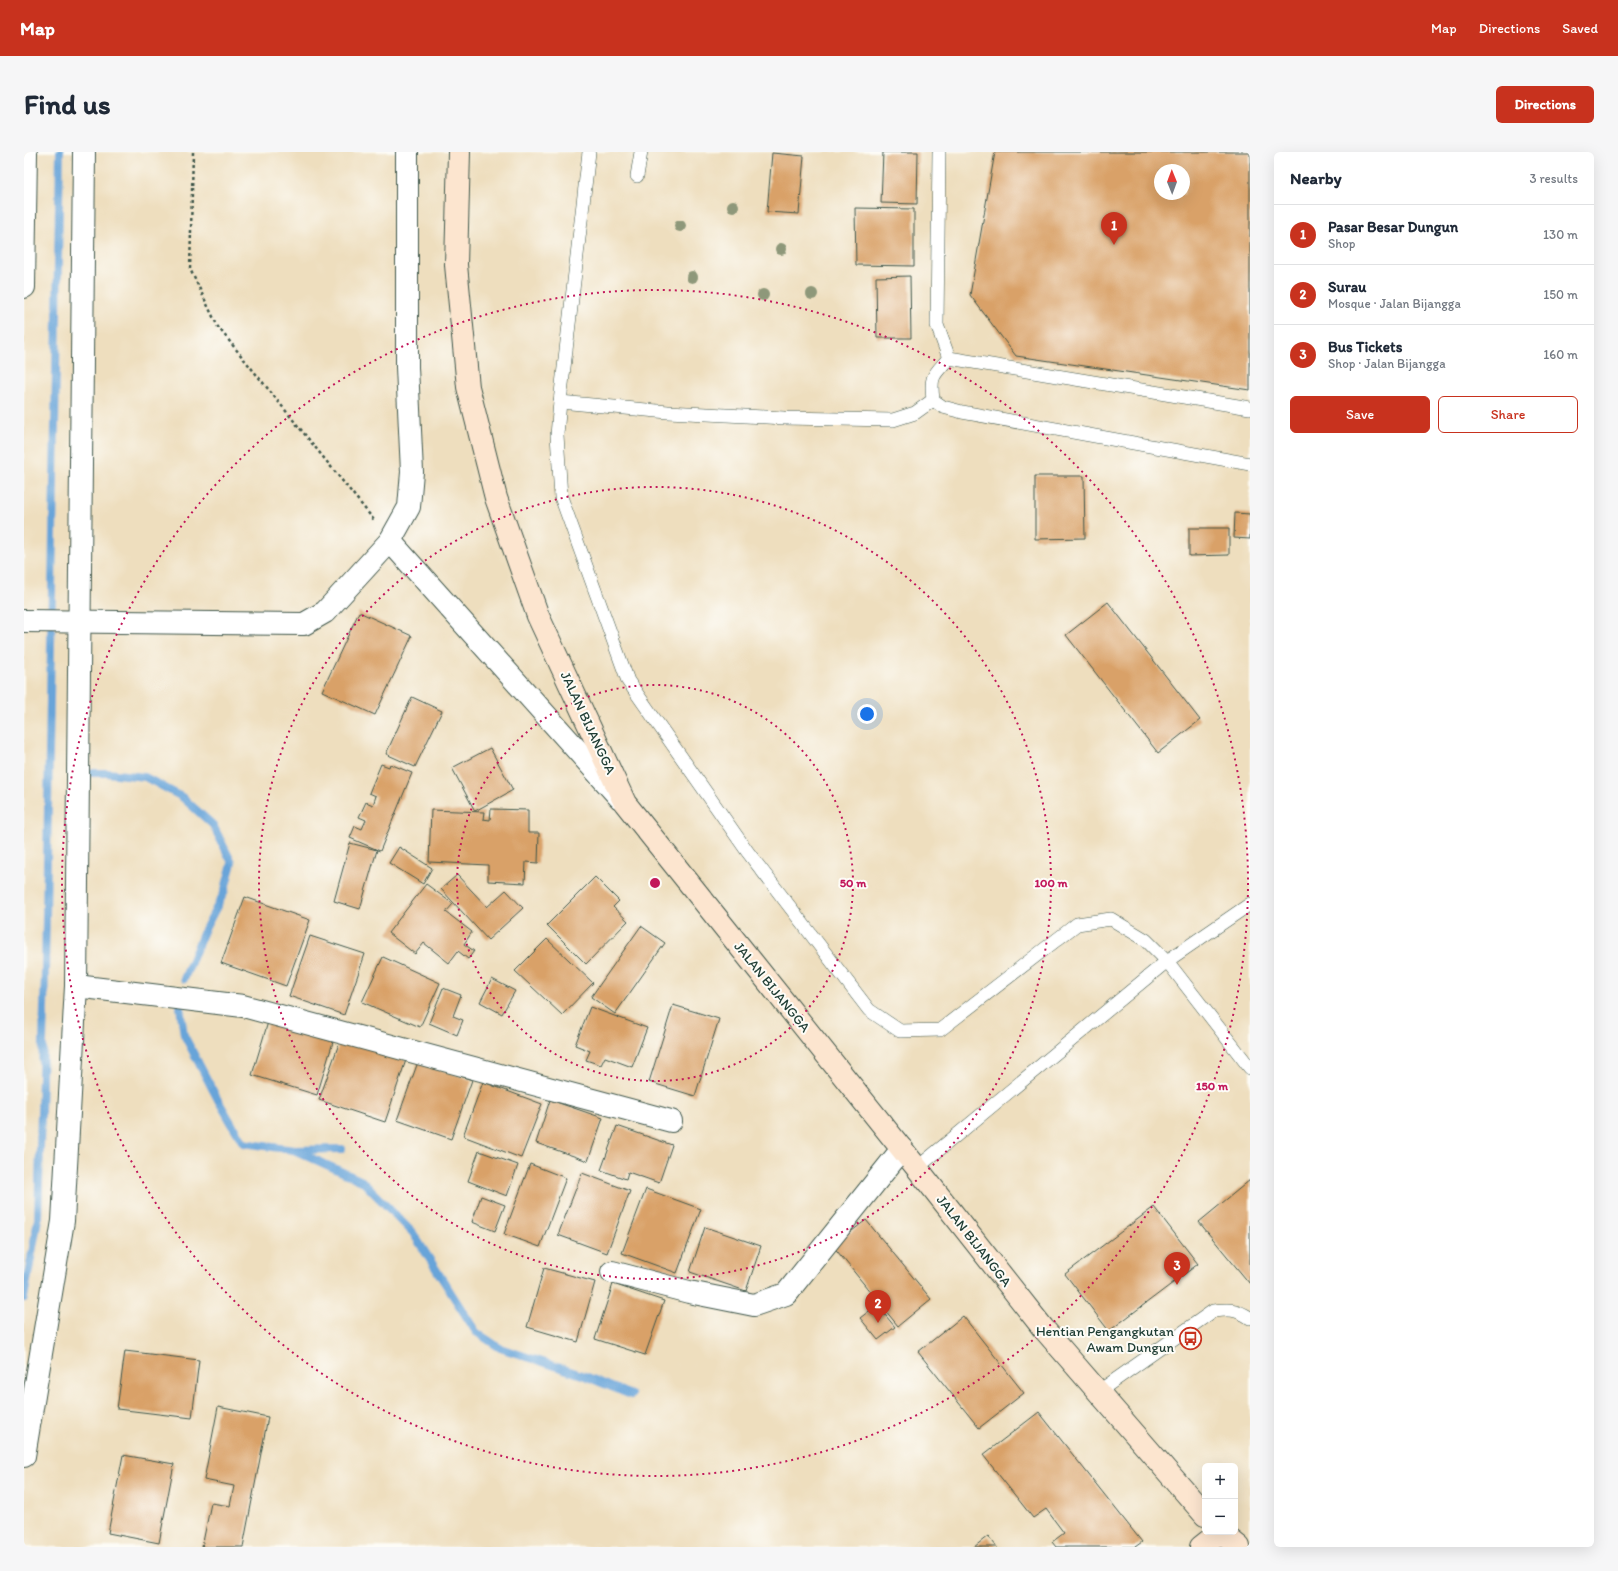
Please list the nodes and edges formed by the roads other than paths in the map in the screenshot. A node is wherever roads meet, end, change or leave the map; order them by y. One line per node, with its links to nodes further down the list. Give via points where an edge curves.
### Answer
1 (26, 152): 9 (street)
2 (84, 152): 17 (street)
3 (407, 152): 15 (street, via 407,367 412,472 409,507)
4 (459, 152): 18 (main road, JALAN BIJANGGA, via 456,265 468,387 496,498 538,616)
5 (590, 152): 12 (lane)
6 (641, 152): 8 (lane)
7 (939, 152): 10 (lane, via 937,326)
8 (637, 176)
9 (24, 287)
10 (949, 358): 11 (lane, via 932,376); 13 (lane)
11 (933, 400): 12 (lane, via 915,413 893,420 668,412); 14 (lane, via 943,407 962,412)
12 (560, 402): 20 (lane, via 558,435 561,497 628,681 747,851 869,1010 900,1031 940,1030 1077,924 1111,919 1146,940)
13 (1250, 408)
14 (1250, 464)
15 (390, 541): 17 (street, via 325,612 304,624); 18 (street)
16 (26, 621): 17 (street)
17 (71, 621): 21 (street)
18 (625, 803): 24 (main road, JALAN BIJANGGA)
19 (1250, 904): 20 (lane)
20 (1166, 961): 22 (lane); 25 (lane)
21 (76, 986): 23 (street, via 243,1006); 29 (street, via 63,1221)
22 (1250, 1068)
23 (671, 1121)
24 (902, 1149): 25 (main road, JALAN BIJANGGA); 26 (street, via 786,1294 754,1305 689,1292)
25 (917, 1168): 28 (main road, JALAN BIJANGGA, via 1043,1328)
26 (612, 1272)
27 (1250, 1318): 28 (lane, via 1240,1311 1213,1311)
28 (1098, 1392): 30 (main road, JALAN BIJANGGA)
29 (24, 1456)
30 (1202, 1512)
31 (1216, 1535): 33 (main road)
32 (1224, 1535): 34 (main road)
33 (1201, 1547)
34 (1239, 1547)

